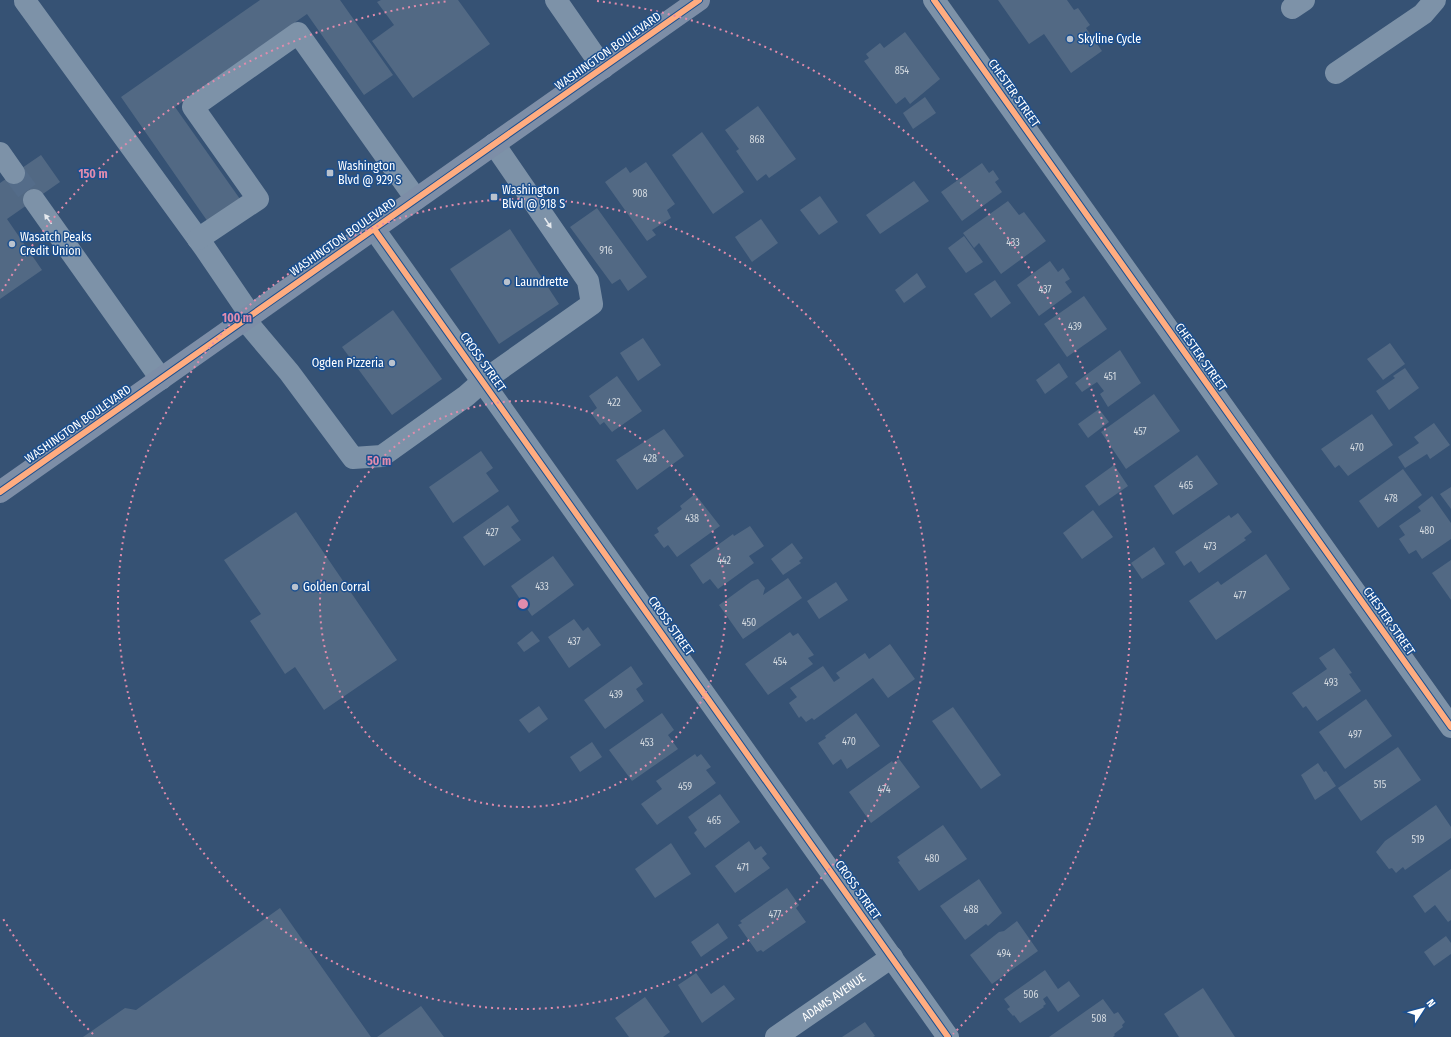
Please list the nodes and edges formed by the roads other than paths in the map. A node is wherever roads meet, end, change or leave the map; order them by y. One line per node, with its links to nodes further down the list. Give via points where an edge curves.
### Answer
1 (556, 0): 6 (street)
2 (699, 0): 6 (main road, WASHINGTON BOULEVARD)
3 (934, 0): 19 (street, CHESTER STREET)
4 (1435, 0): 7 (street, via 1423,14)
5 (25, 1): 14 (street)
6 (603, 68): 8 (main road, WASHINGTON BOULEVARD)
7 (1336, 73)
8 (494, 144): 11 (main road, WASHINGTON BOULEVARD); 17 (street, one-way to 17, via 588,281 592,304)
9 (0, 153): 10 (street)
10 (14, 173)
11 (416, 199): 13 (main road, WASHINGTON BOULEVARD); 14 (street, via 298,33 193,107 258,199)
12 (34, 200): 16 (street, one-way to 12)
13 (374, 229): 15 (main road, WASHINGTON BOULEVARD); 17 (street, CROSS STREET)
14 (198, 239): 15 (street)
15 (248, 318): 16 (main road, WASHINGTON BOULEVARD); 17 (street, via 353,458 382,456)
16 (161, 379): 18 (main road, WASHINGTON BOULEVARD)
17 (483, 381): 20 (street, CROSS STREET)
18 (0, 492)
19 (1451, 727)
20 (892, 956): 21 (street, ADAMS AVENUE); 22 (street, CROSS STREET)
21 (776, 1037)
22 (948, 1037)

